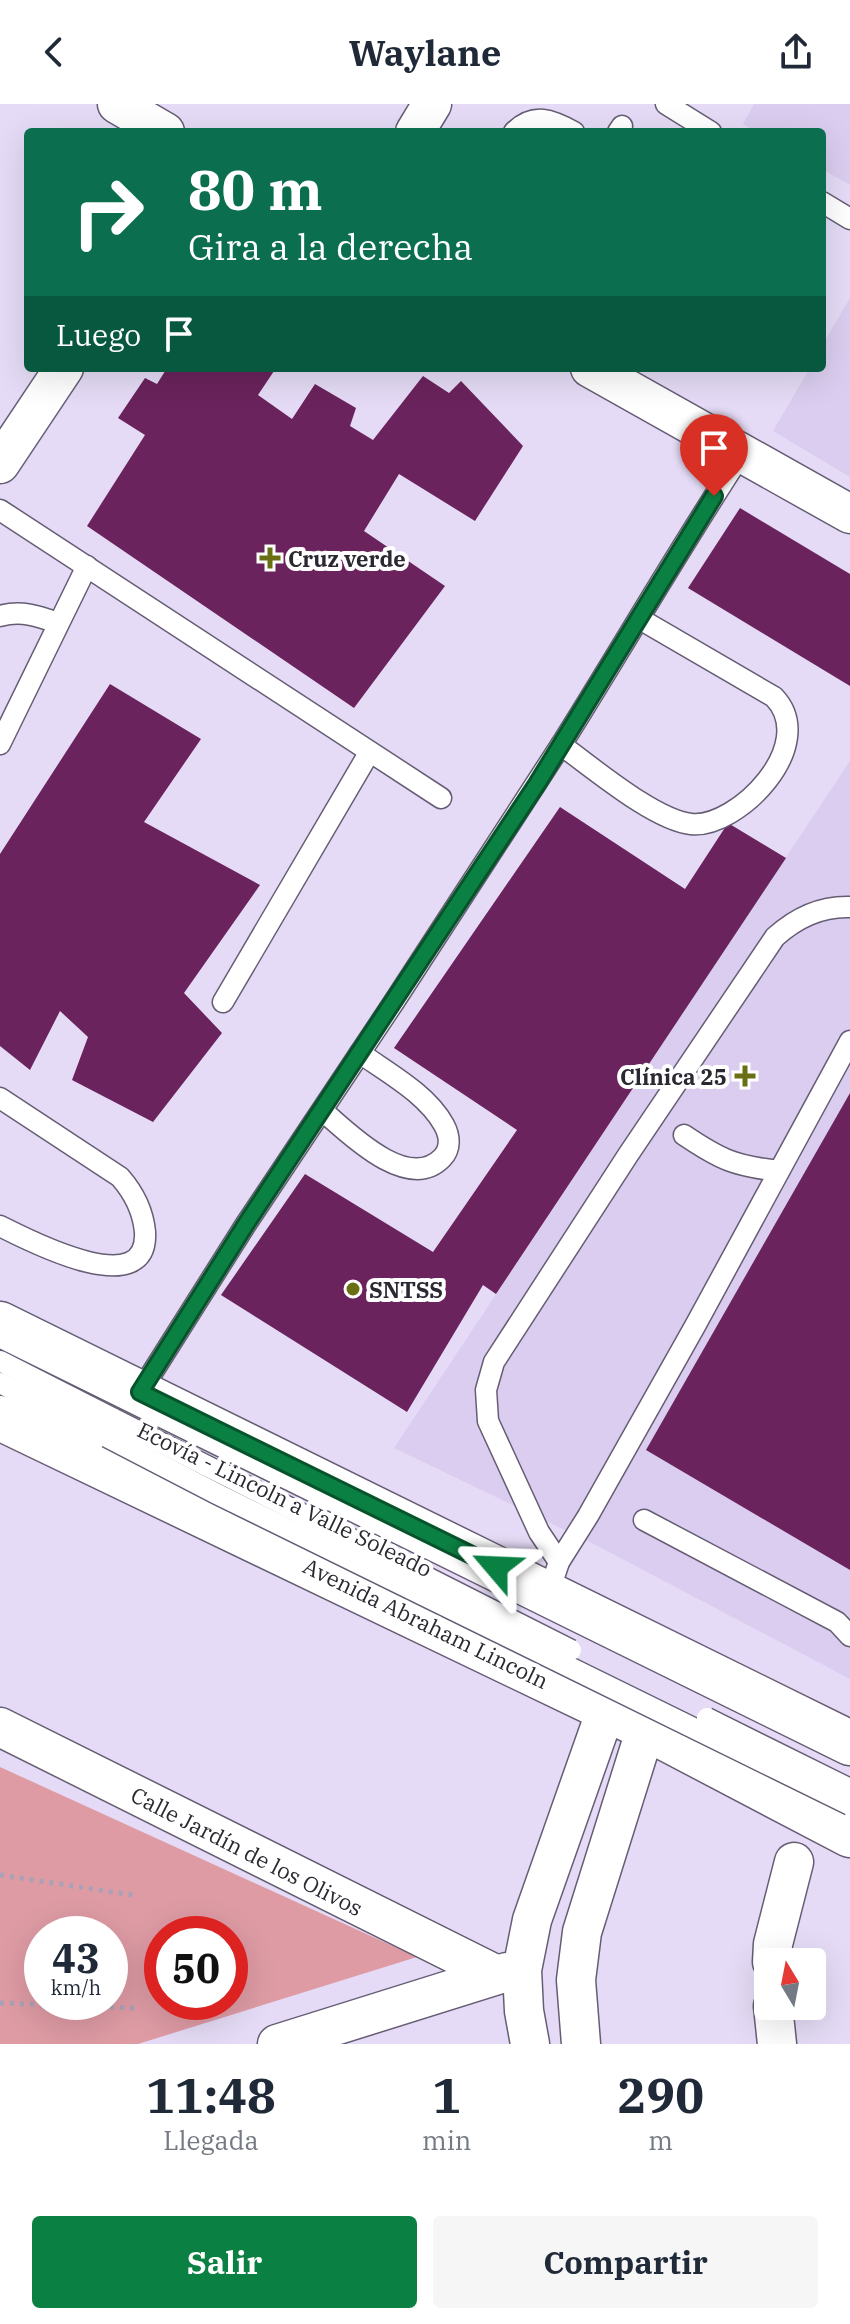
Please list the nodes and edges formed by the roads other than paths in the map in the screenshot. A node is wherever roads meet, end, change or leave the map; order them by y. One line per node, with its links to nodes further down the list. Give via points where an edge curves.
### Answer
1 (117, 104): 4 (street)
2 (432, 104): 5 (street)
3 (666, 104): 8 (lane)
4 (158, 128)
5 (417, 128)
6 (518, 128): 7 (lane, via 534,119)
7 (565, 128)
8 (705, 128)
9 (826, 204): 10 (lane)
10 (850, 219)
11 (61, 372): 14 (street)
12 (597, 372): 13 (street)
13 (742, 453): 16 (street); 19 (lane)
14 (0, 464)
15 (0, 510): 17 (lane)
16 (850, 514)
17 (87, 566): 20 (lane); 23 (lane)
18 (0, 616): 20 (lane, via 34,614)
19 (640, 619): 22 (lane); 22 (lane, via 774,697 789,721 787,746 778,765 730,811 692,824 653,809)
20 (58, 623): 21 (lane)
21 (0, 744)
22 (561, 745): 28 (lane)
23 (369, 753): 24 (lane); 26 (lane)
24 (441, 798)
25 (850, 907): 40 (lane, via 801,918 767,947 494,1362 486,1390 488,1421 539,1532)
26 (223, 1002)
27 (850, 1041): 32 (lane)
28 (360, 1053): 30 (lane); 30 (lane, via 432,1110 448,1134 445,1155 428,1168 405,1169 378,1155)
29 (0, 1098): 33 (lane, via 120,1177 134,1192 145,1240 132,1260 102,1265 60,1255)
30 (323, 1111): 37 (lane)
31 (684, 1135): 32 (lane, via 742,1167)
32 (779, 1171): 40 (lane)
33 (0, 1226)
34 (0, 1324): 37 (main road)
35 (0, 1361): 37 (lane)
36 (0, 1383): 37 (lane, Ecovía - Lincoln a Valle Soleado)
37 (121, 1416): 40 (main road); 46 (lane, bridge); 47 (lane, Ecovía - Lincoln a Valle Soleado, bridge, via 217,1494)
38 (0, 1418): 42 (main road, Avenida Abraham Lincoln)
39 (644, 1520): 41 (lane, via 837,1622)
40 (553, 1577): 45 (main road)
41 (850, 1636)
42 (606, 1710): 44 (main road, Avenida Abraham Lincoln); 50 (street)
43 (0, 1727): 53 (street, Calle Jardín de los Olivos)
44 (646, 1728): 48 (main road, Avenida Abraham Lincoln); 51 (street)
45 (850, 1743)
46 (850, 1789)
47 (850, 1805)
48 (850, 1835)
49 (794, 1862): 52 (street)
50 (548, 1872): 51 (street); 53 (street)
51 (593, 1891): 57 (street, via 576,1980)
52 (773, 1948)
53 (508, 1972): 55 (street); 56 (street)
54 (774, 2020): 58 (street)
55 (277, 2044)
56 (530, 2044)
57 (581, 2044)
58 (777, 2044)

